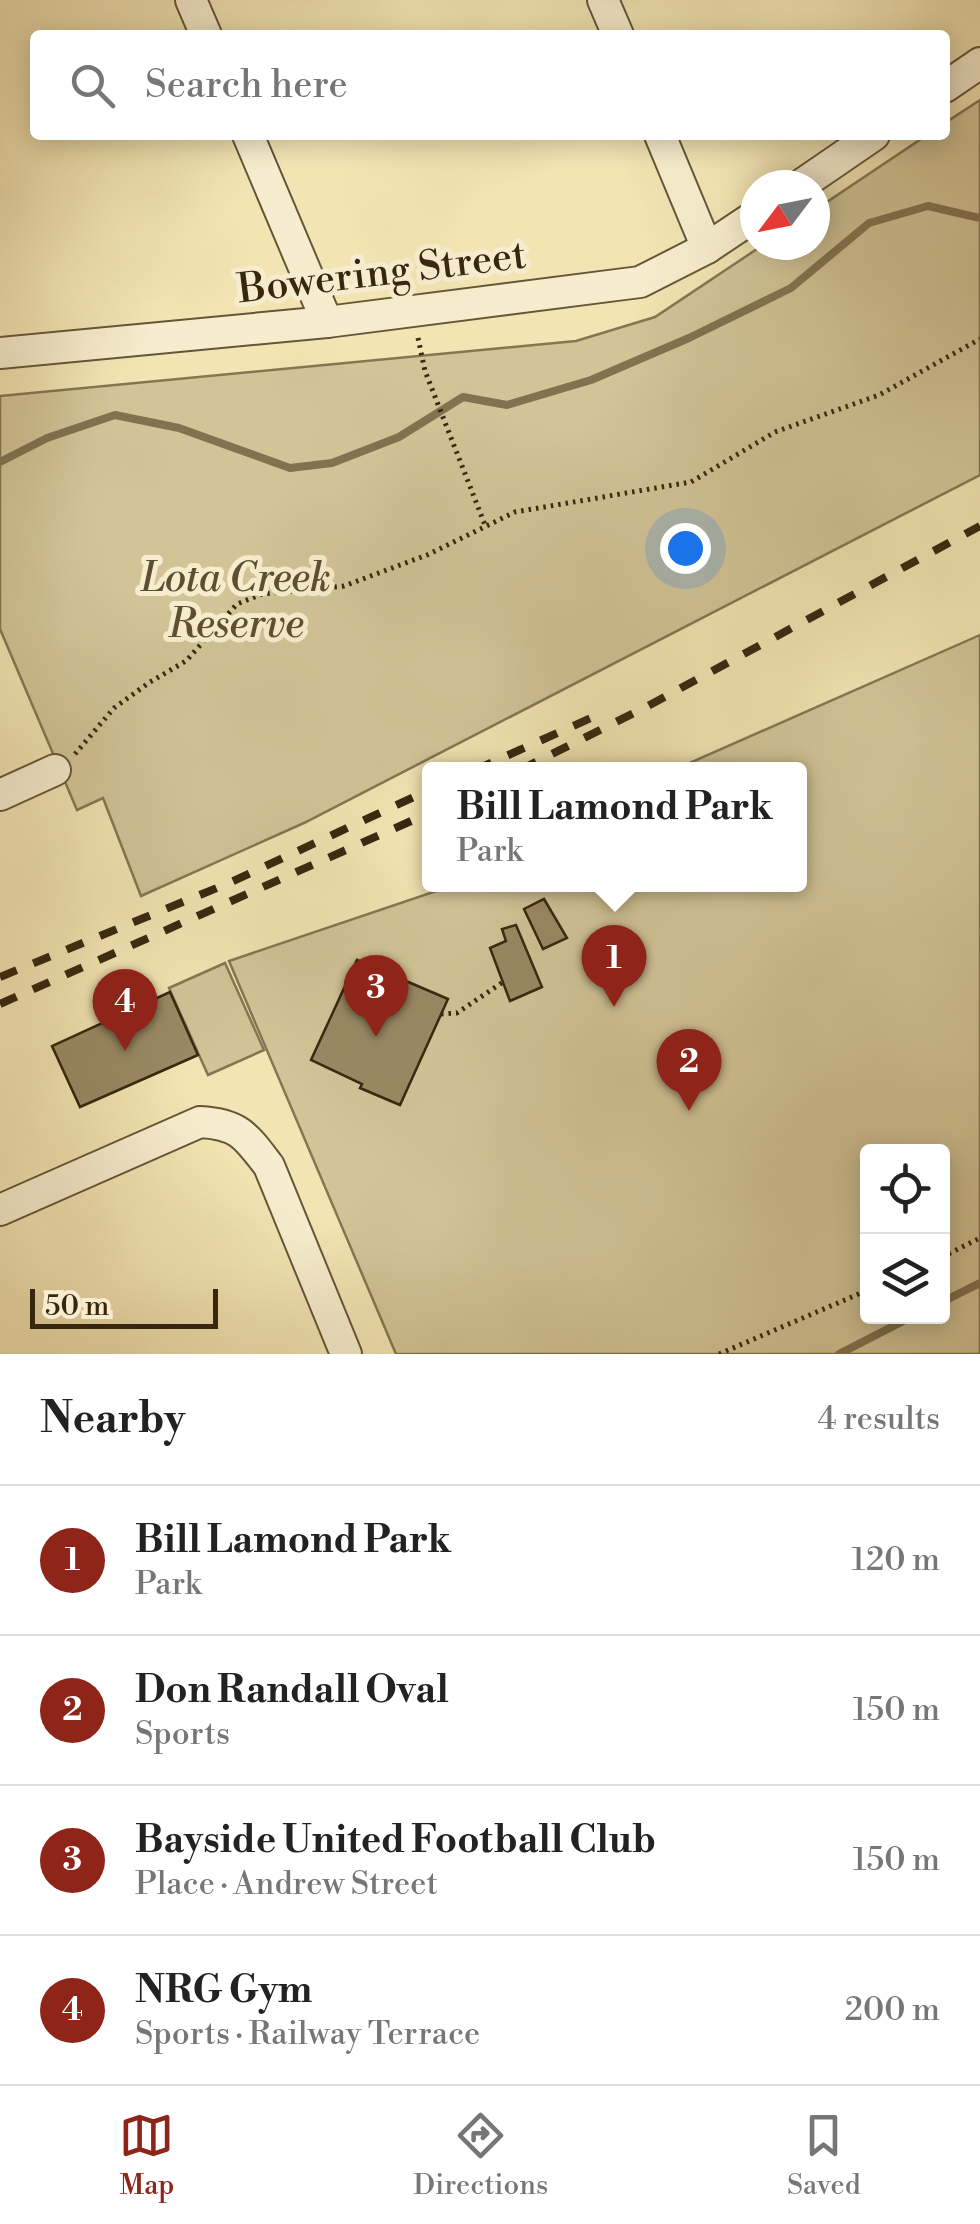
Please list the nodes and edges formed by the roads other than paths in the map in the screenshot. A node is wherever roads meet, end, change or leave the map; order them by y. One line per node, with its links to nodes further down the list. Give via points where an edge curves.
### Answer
1 (191, 0): 3 (street)
2 (603, 0): 4 (street)
3 (204, 30)
4 (616, 30)
5 (980, 63): 6 (street)
6 (950, 84)
7 (250, 140): 13 (street)
8 (662, 140): 12 (street)
9 (867, 140): 10 (street)
10 (822, 170)
11 (740, 226): 12 (street, Bowering Street)
12 (707, 248): 13 (street, Bowering Street, via 640,282)
13 (326, 322): 14 (street, Bowering Street)
14 (0, 353)
15 (55, 770): 16 (street)
16 (0, 794)
17 (0, 1210): 18 (street, via 200,1122 225,1123 269,1166)
18 (346, 1354)

